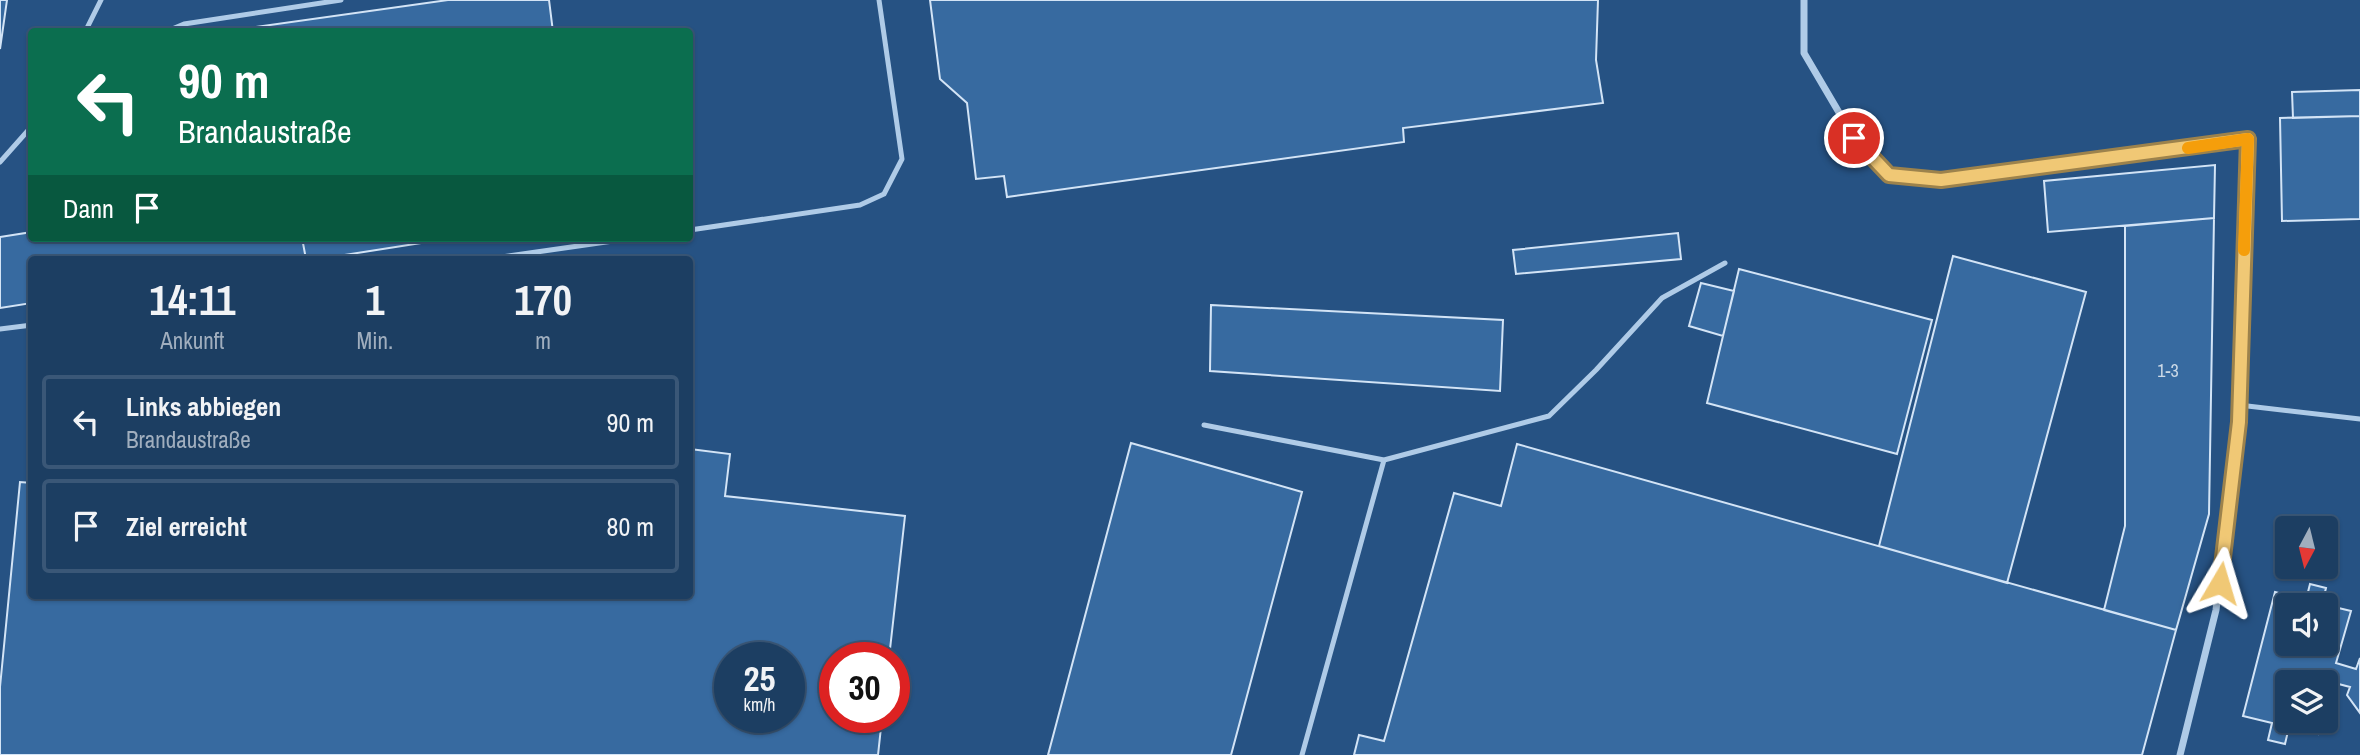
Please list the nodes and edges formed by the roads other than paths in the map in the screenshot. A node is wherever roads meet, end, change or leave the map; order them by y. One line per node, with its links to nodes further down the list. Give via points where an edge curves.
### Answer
1 (101, 0): 5 (lane)
2 (341, 0): 6 (lane)
3 (879, 0): 9 (lane, via 902,159 884,194 860,205)
4 (1804, 0): 15 (street, via 1804,53 1854,138 1889,175 1941,180 2248,139)
5 (87, 28)
6 (174, 28)
7 (28, 130): 8 (lane)
8 (0, 162)
9 (693, 230)
10 (606, 242): 11 (lane)
11 (509, 256)
12 (1725, 264): 18 (lane, via 1662,298 1549,416)
13 (28, 326): 14 (lane)
14 (0, 329)
15 (2239, 405): 16 (lane); 20 (street, via 2216,610)
16 (2360, 419)
17 (1204, 425): 18 (lane)
18 (1384, 460): 19 (lane)
19 (1302, 755)
20 (2180, 755)

